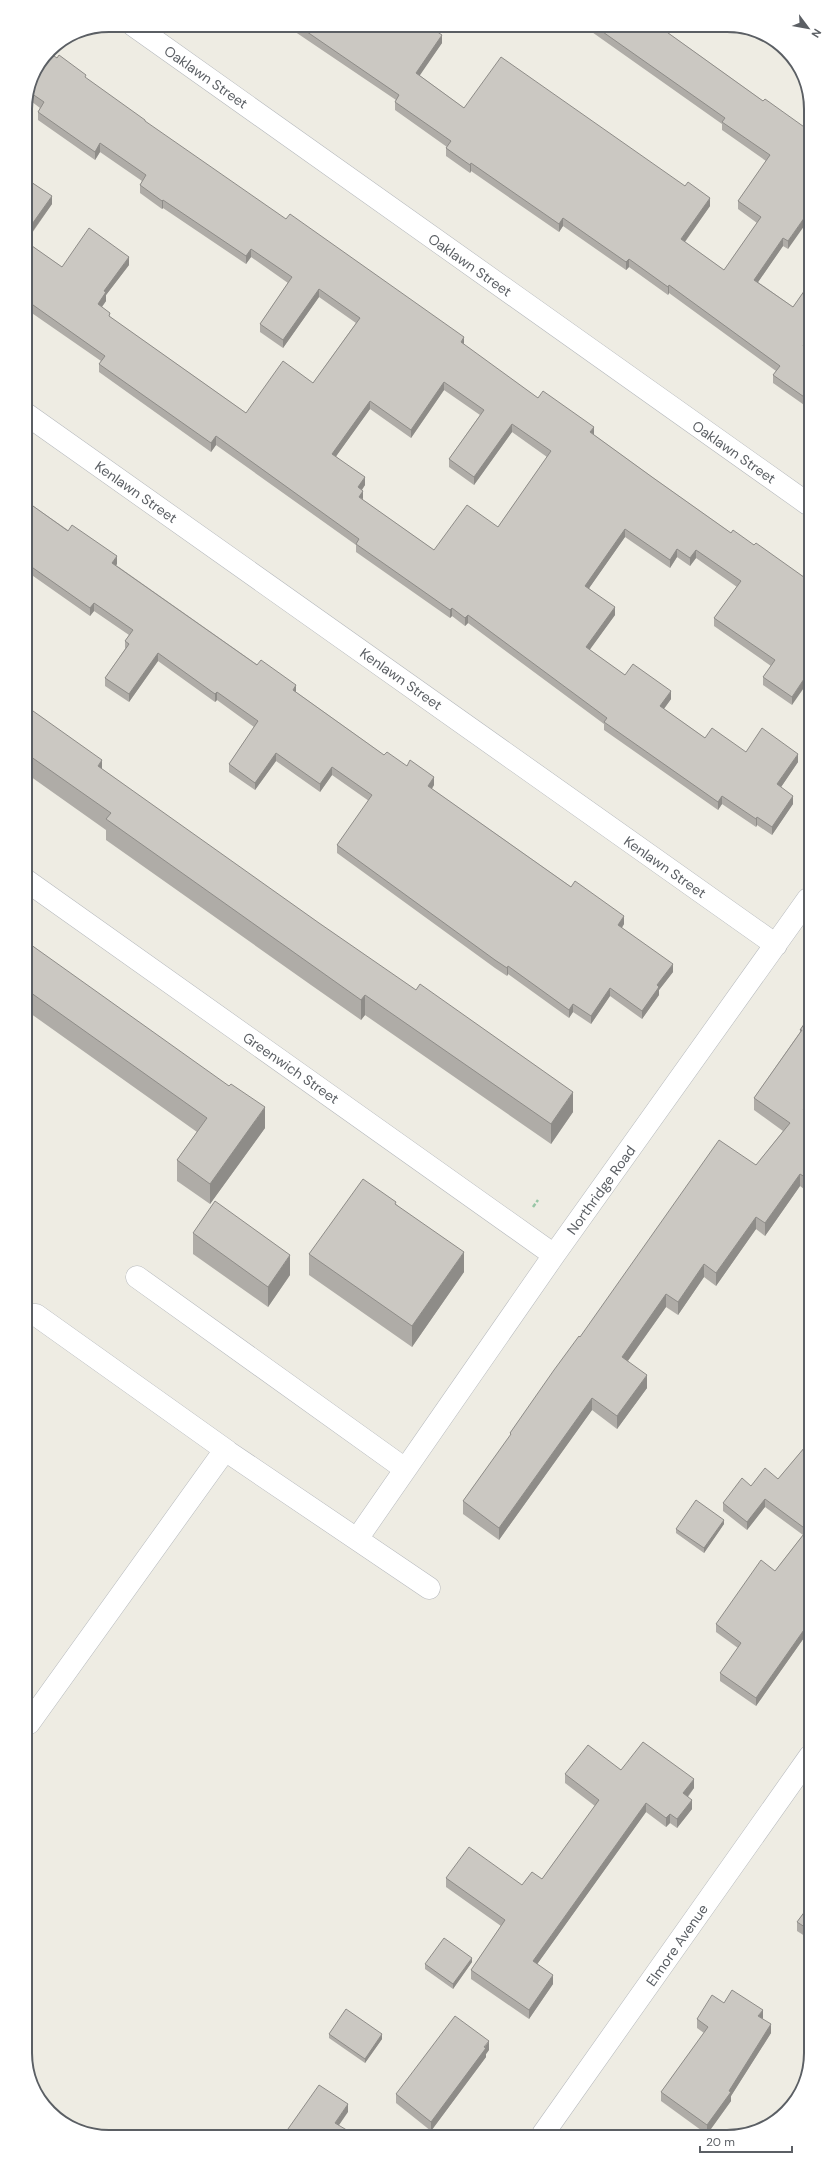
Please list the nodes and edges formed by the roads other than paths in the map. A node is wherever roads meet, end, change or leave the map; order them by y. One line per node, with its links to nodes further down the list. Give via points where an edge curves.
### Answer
1 (143, 32): 3 (street, Oaklawn Street)
2 (32, 418): 6 (street, Kenlawn Street)
3 (804, 501)
4 (32, 885): 7 (street, Greenwich Street)
5 (804, 904): 6 (street, Northridge Road)
6 (776, 945): 7 (street, Northridge Road)
7 (554, 1255): 11 (street, Northridge Road)
8 (137, 1276): 11 (street)
9 (32, 1316): 10 (street)
10 (226, 1451): 12 (street); 14 (street, via 203,1478)
11 (400, 1477): 12 (street, Northridge Road)
12 (356, 1539): 13 (street)
13 (429, 1588)
14 (32, 1719)
15 (804, 1764): 16 (street, Elmore Avenue)
16 (546, 2130)

